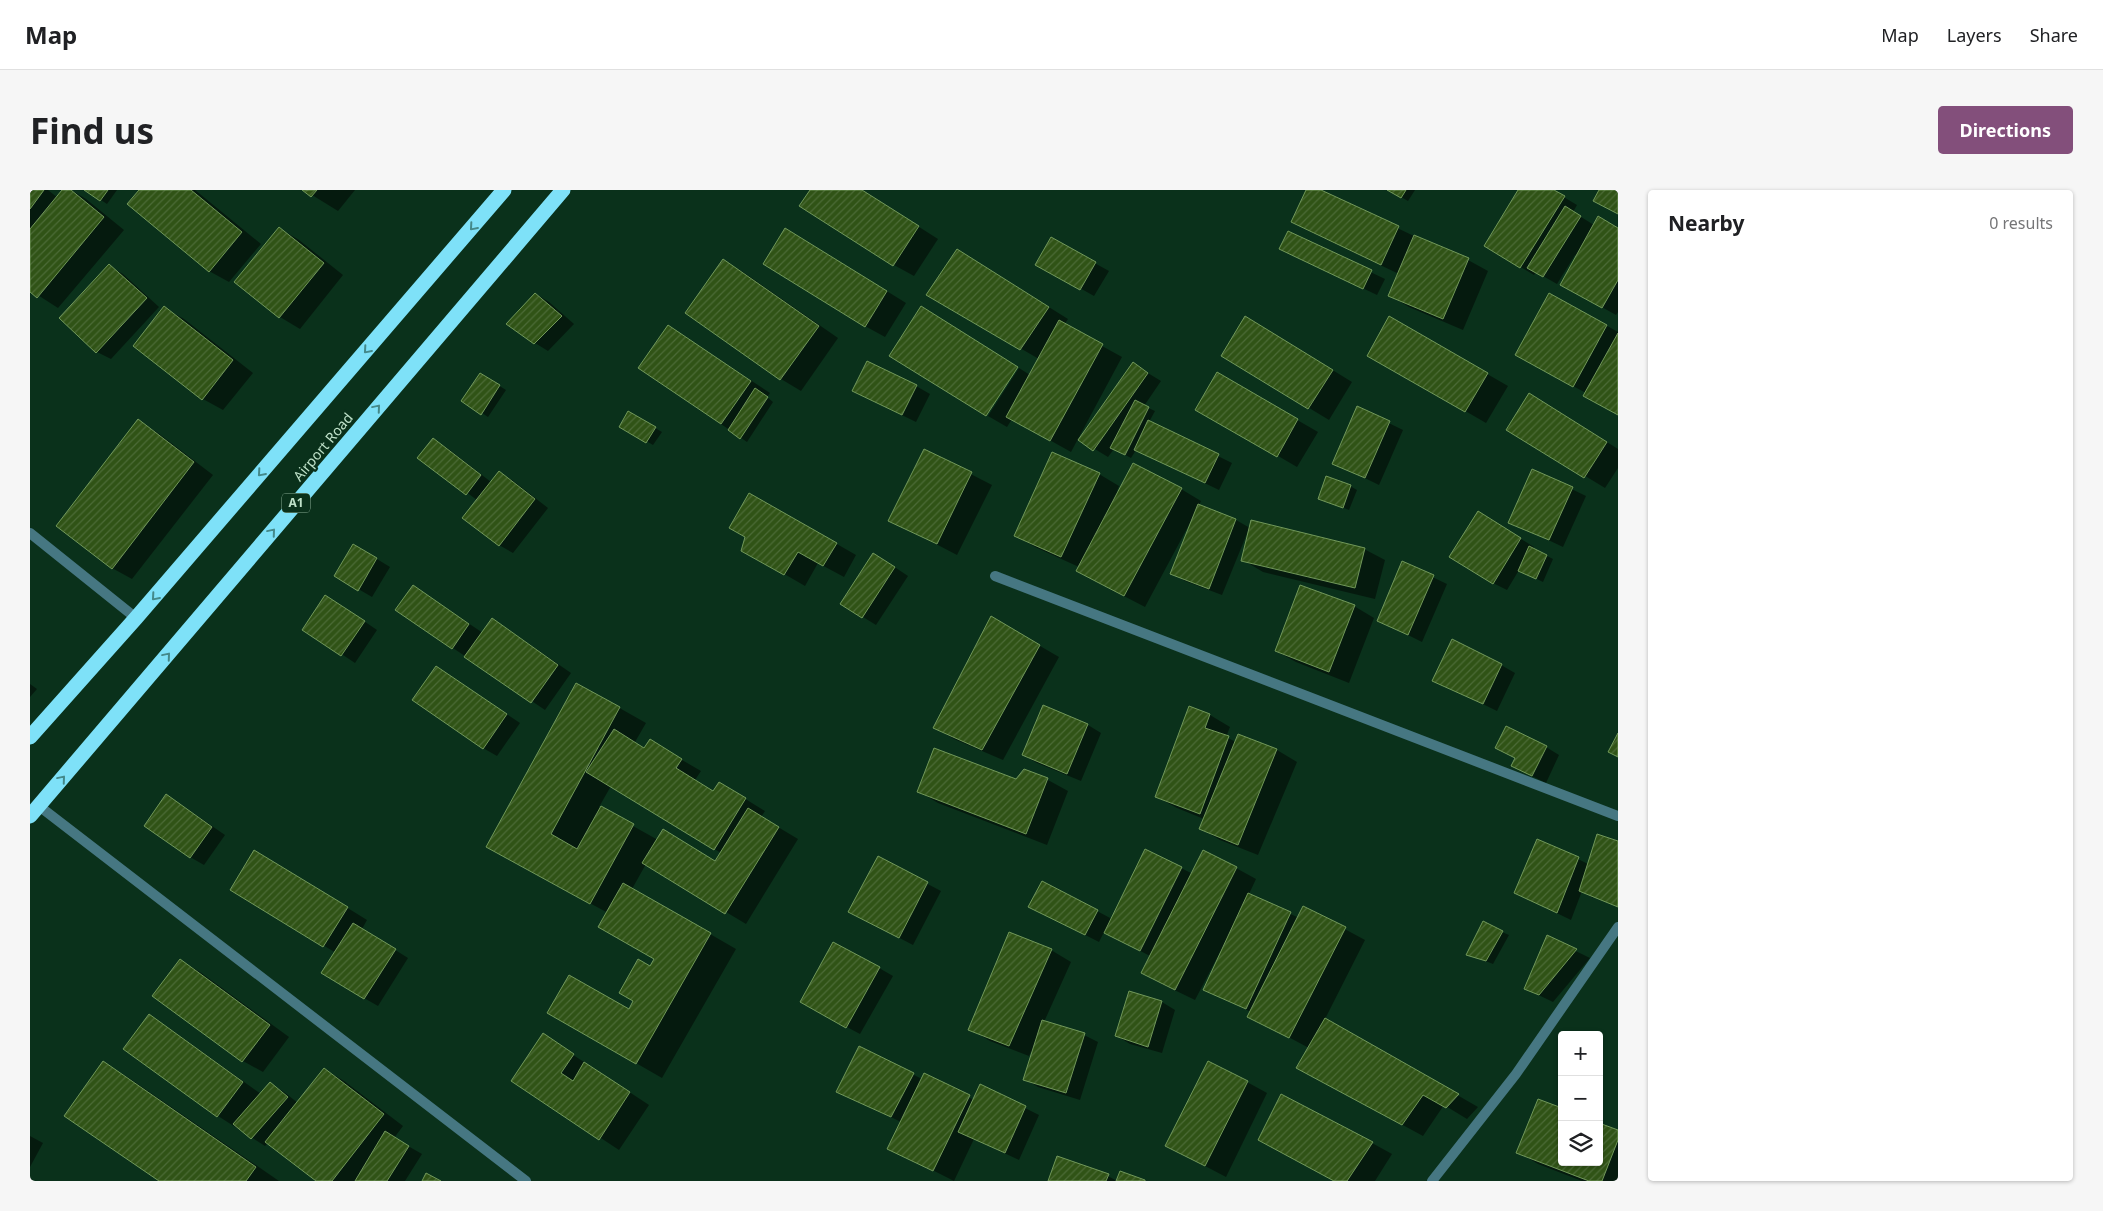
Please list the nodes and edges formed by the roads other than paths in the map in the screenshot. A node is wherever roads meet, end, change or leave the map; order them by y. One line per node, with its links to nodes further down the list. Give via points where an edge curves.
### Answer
1 (504, 190): 5 (highway, one-way to 5)
2 (563, 190): 7 (highway, Airport Road / A1, one-way to 2)
3 (30, 533): 5 (street)
4 (995, 576): 8 (street)
5 (136, 618): 6 (highway)
6 (30, 737)
7 (35, 811): 10 (street)
8 (1618, 816)
9 (1618, 927): 11 (street, via 1516,1074)
10 (526, 1181)
11 (1432, 1181)

